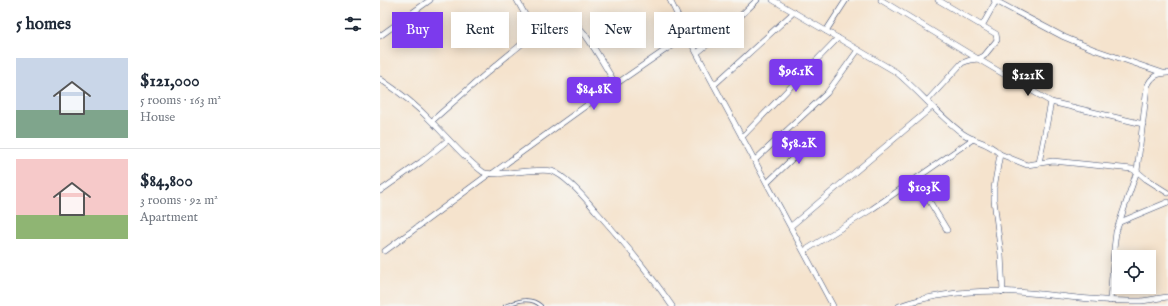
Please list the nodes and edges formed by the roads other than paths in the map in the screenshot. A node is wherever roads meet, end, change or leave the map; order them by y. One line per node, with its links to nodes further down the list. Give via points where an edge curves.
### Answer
1 (430, 0): 16 (street)
2 (517, 0): 10 (street)
3 (670, 0): 11 (street)
4 (757, 0): 22 (street)
5 (773, 0): 12 (street)
6 (846, 0): 15 (street)
7 (881, 0): 23 (street)
8 (938, 0): 13 (street)
9 (995, 0): 13 (street); 24 (street, via 1064,37)
10 (524, 12)
11 (676, 12)
12 (794, 12): 15 (street); 27 (street)
13 (982, 26): 23 (street, via 996,34 997,40 984,56)
14 (582, 31): 26 (street)
15 (826, 31): 17 (street)
16 (380, 36)
17 (838, 38): 21 (street); 34 (street)
18 (517, 48): 31 (street)
19 (667, 48): 26 (street)
20 (694, 48): 22 (street)
21 (858, 50): 28 (street, via 896,72); 38 (street, via 824,96)
22 (697, 53): 27 (street)
23 (978, 59): 28 (street, via 962,63); 29 (street)
24 (1165, 73): 32 (street, via 1150,80)
25 (380, 79): 31 (street)
26 (616, 84): 41 (street)
27 (714, 85): 34 (street)
28 (928, 101): 30 (street)
29 (1051, 102): 32 (street); 39 (street)
30 (932, 107): 35 (street); 48 (street)
31 (432, 121): 36 (street)
32 (1143, 124): 40 (street)
33 (818, 134): 43 (street)
34 (742, 137): 38 (street)
35 (973, 139): 37 (street, via 987,144); 42 (street)
36 (448, 140): 41 (street, via 483,172); 44 (street)
37 (1000, 154): 39 (street, via 1024,164); 52 (street, via 994,200)
38 (755, 160): 43 (street)
39 (1039, 163): 40 (street, via 1053,162)
40 (1137, 171): 45 (street); 47 (street)
41 (491, 174): 50 (street); 58 (street, via 533,170 554,172 578,191 622,240)
42 (916, 179): 49 (street); 51 (street)
43 (767, 183): 48 (street)
44 (380, 191)
45 (1168, 193)
46 (1168, 202): 47 (street)
47 (1120, 222): 55 (street, via 1116,232)
48 (791, 226): 51 (street)
49 (947, 230)
50 (384, 251)
51 (804, 251): 59 (street)
52 (1002, 292): 54 (street); 60 (street, via 932,297)
53 (1168, 297): 55 (street, via 1142,301)
54 (1091, 299): 55 (street); 61 (street)
55 (1110, 301)
56 (506, 306): 57 (lane, via 528,300 533,300)
57 (541, 306)
58 (672, 306)
59 (833, 306)
60 (899, 306)
61 (1091, 306)

